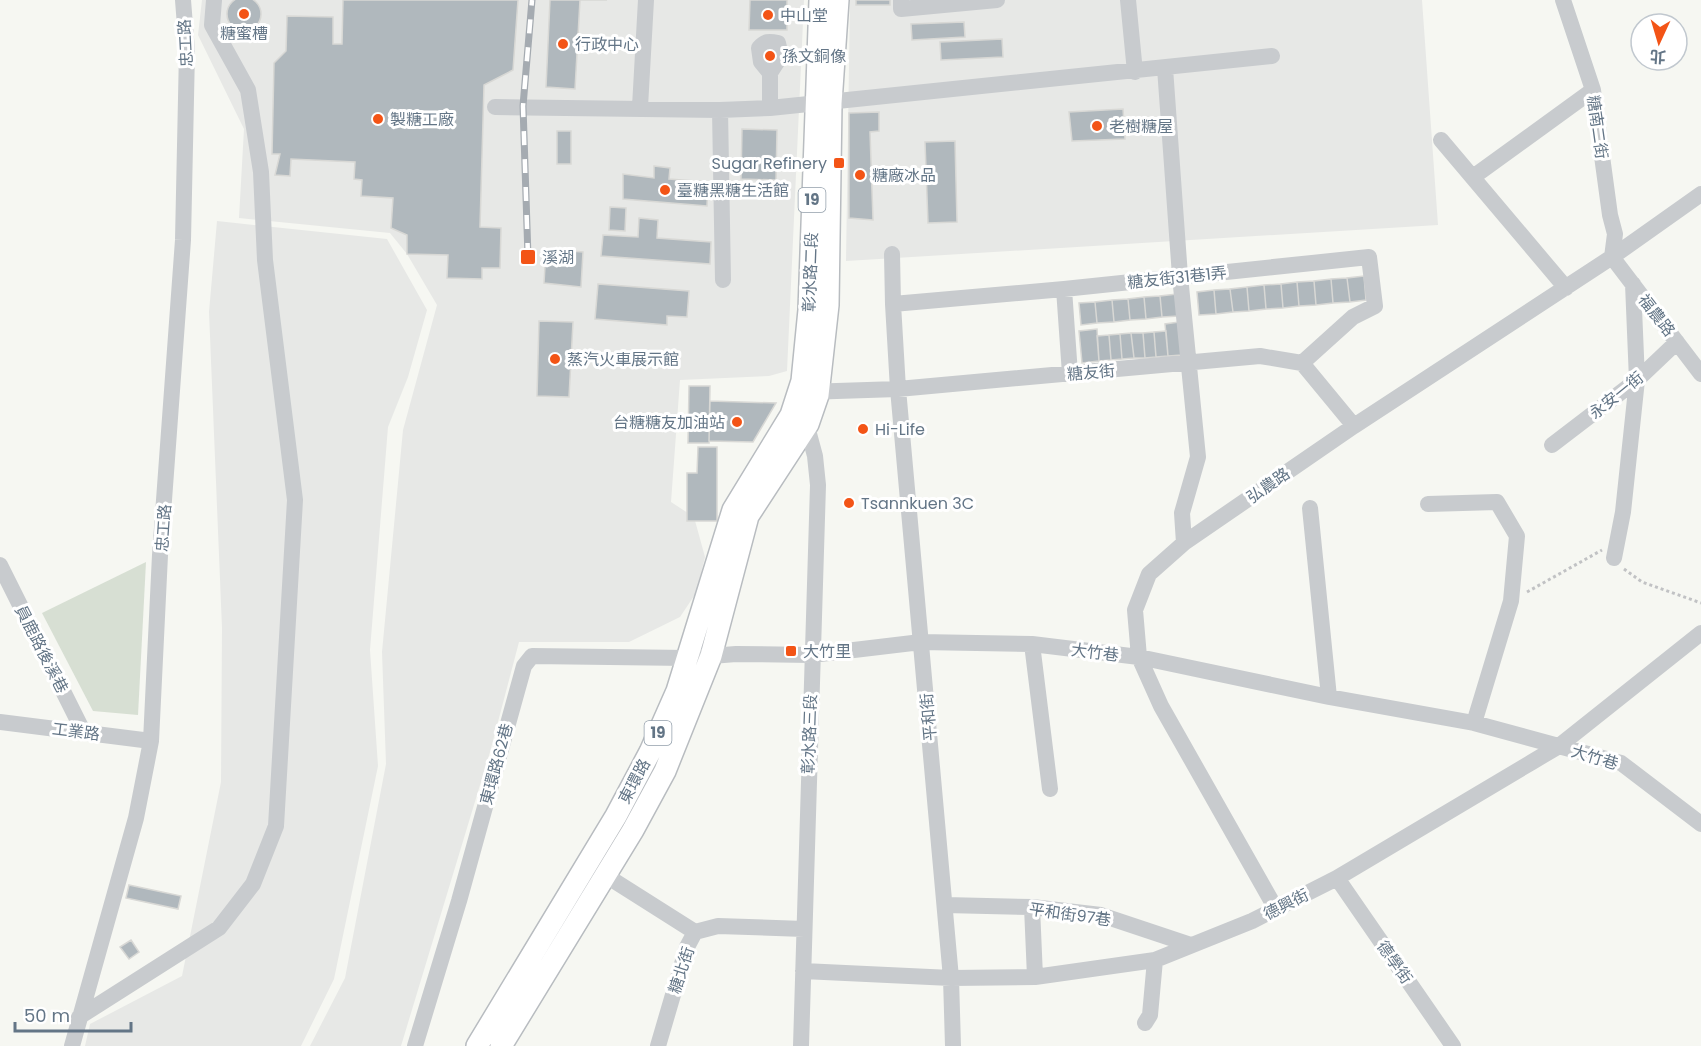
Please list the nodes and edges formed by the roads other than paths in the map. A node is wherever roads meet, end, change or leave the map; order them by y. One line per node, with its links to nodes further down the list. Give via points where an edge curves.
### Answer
1 (183, 0): 59 (street, 忠工路, via 187,51 183,240)
2 (214, 0): 75 (street, via 212,25 248,90 261,172 265,260 295,500 276,826 253,884 219,928)
3 (646, 0): 17 (street)
4 (820, 0): 15 (main road, 彰水路二段 / 19)
5 (838, 0): 15 (main road, 彰水路二段 / 19)
6 (901, 0): 7 (street, via 901,9)
7 (997, 0)
8 (1128, 0): 12 (street)
9 (1563, 0): 14 (street, 糖南二街)
10 (1272, 56): 11 (street)
11 (1165, 68): 12 (street); 25 (street)
12 (1135, 72): 15 (street)
13 (770, 73): 18 (street)
14 (1593, 90): 21 (street); 24 (street, 糖南二街, via 1615,234)
15 (823, 104): 18 (street); 31 (main road, 彰水路二段 / 19); 39 (main road, 彰水路二段 / 19)
16 (495, 107): 17 (street)
17 (640, 107): 19 (street)
18 (770, 108): 19 (street)
19 (720, 110): 26 (street)
20 (1441, 140): 21 (street)
21 (1473, 177): 28 (street)
22 (1701, 194): 24 (street, 弘農路)
23 (892, 254): 30 (street)
24 (1612, 257): 27 (street, 福農路); 28 (street, 弘農路)
25 (1180, 276): 29 (street, 糖友街31巷1弄); 33 (street, 糖友街31巷1弄, via 1369,257 1375,306 1353,317); 34 (street)
26 (723, 280)
27 (1633, 284): 32 (street, 福農路); 37 (street)
28 (1566, 288): 41 (street, 弘農路)
29 (1064, 289): 30 (street, 糖友街31巷1弄); 35 (street)
30 (893, 304): 38 (street, 平和街)
31 (828, 305): 39 (main road, 彰水路三段 / 19)
32 (1677, 342): 36 (street, 福農路); 37 (street, 永安一街)
33 (1302, 363): 34 (street, 糖友街, via 1260,357); 41 (street)
34 (1189, 364): 35 (street, 糖友街); 45 (street, via 1198,457 1182,513)
35 (1070, 374): 38 (street, 糖友街)
36 (1701, 374)
37 (1637, 380): 42 (street, 永安一街); 46 (street, via 1623,512)
38 (898, 389): 39 (street, 糖友街); 49 (street, 平和街)
39 (805, 394): 40 (main road, 彰水路三段 / 19); 54 (main road, 東環路 / 19, via 733,510)
40 (808, 424): 51 (street, 彰水路三段, via 818,485); 52 (main road, 東環路 / 19, via 748,516)
41 (1354, 426): 45 (street, 弘農路)
42 (1552, 445)
43 (1428, 504): 57 (street, via 1497,502 1517,536 1511,601)
44 (1310, 508): 55 (street)
45 (1184, 543): 53 (street, 弘農路, via 1149,574 1135,610)
46 (1614, 558)
47 (0, 565): 58 (street, 員鹿路後溪巷)
48 (1701, 633): 60 (street, 德興街)
49 (921, 642): 50 (street, 大竹巷); 51 (street, 大竹巷); 65 (street, 平和街)
50 (1032, 644): 53 (street, 大竹巷); 61 (street)
51 (812, 655): 52 (street, 大竹巷); 68 (street, 彰水路三段)
52 (711, 656): 54 (street, 東環路62巷); 63 (main road, 東環路 / 19, via 665,771)
53 (1139, 657): 55 (street, 大竹巷); 67 (street, 弘農路, via 1161,706)
54 (687, 658): 78 (street, 東環路62巷, via 532,656 524,666); 79 (main road, 東環路 / 19, via 677,692 616,816)
55 (1329, 697): 57 (street, 大竹巷)
56 (0, 722): 58 (street, 工業路)
57 (1474, 723): 60 (street, 大竹巷)
58 (84, 733): 59 (street, 工業路)
59 (151, 741): 75 (street, 忠工路, via 136,818)
60 (1559, 746): 62 (street, 大竹巷, via 1621,763); 64 (street, 德興街)
61 (1050, 789)
62 (1701, 824)
63 (605, 875): 69 (street); 80 (main road, 東環路 / 19)
64 (1337, 878): 67 (street, 德興街); 84 (street, 德學街)
65 (945, 905): 66 (street, 平和街97巷); 74 (street, 平和街)
66 (1032, 907): 70 (street, 平和街97巷, via 1101,915); 73 (street)
67 (1276, 909): 70 (street, 德興街)
68 (804, 930): 69 (street, 糖北街, via 718,926); 72 (street, 彰水路三段)
69 (695, 932): 81 (street, 糖北街)
70 (1191, 945): 71 (street, 德興街)
71 (1155, 960): 73 (street, 德興街); 76 (street, via 1150,1015)
72 (803, 971): 74 (street, 德興街); 82 (street, 彰水路三段)
73 (1035, 977): 74 (street, 德興街)
74 (951, 978): 83 (street, 平和街)
75 (80, 1017): 77 (street, 忠工路)
76 (1145, 1023)
77 (72, 1046)
78 (415, 1046)
79 (477, 1046)
80 (501, 1046)
81 (658, 1046)
82 (801, 1046)
83 (953, 1046)
84 (1453, 1046)

